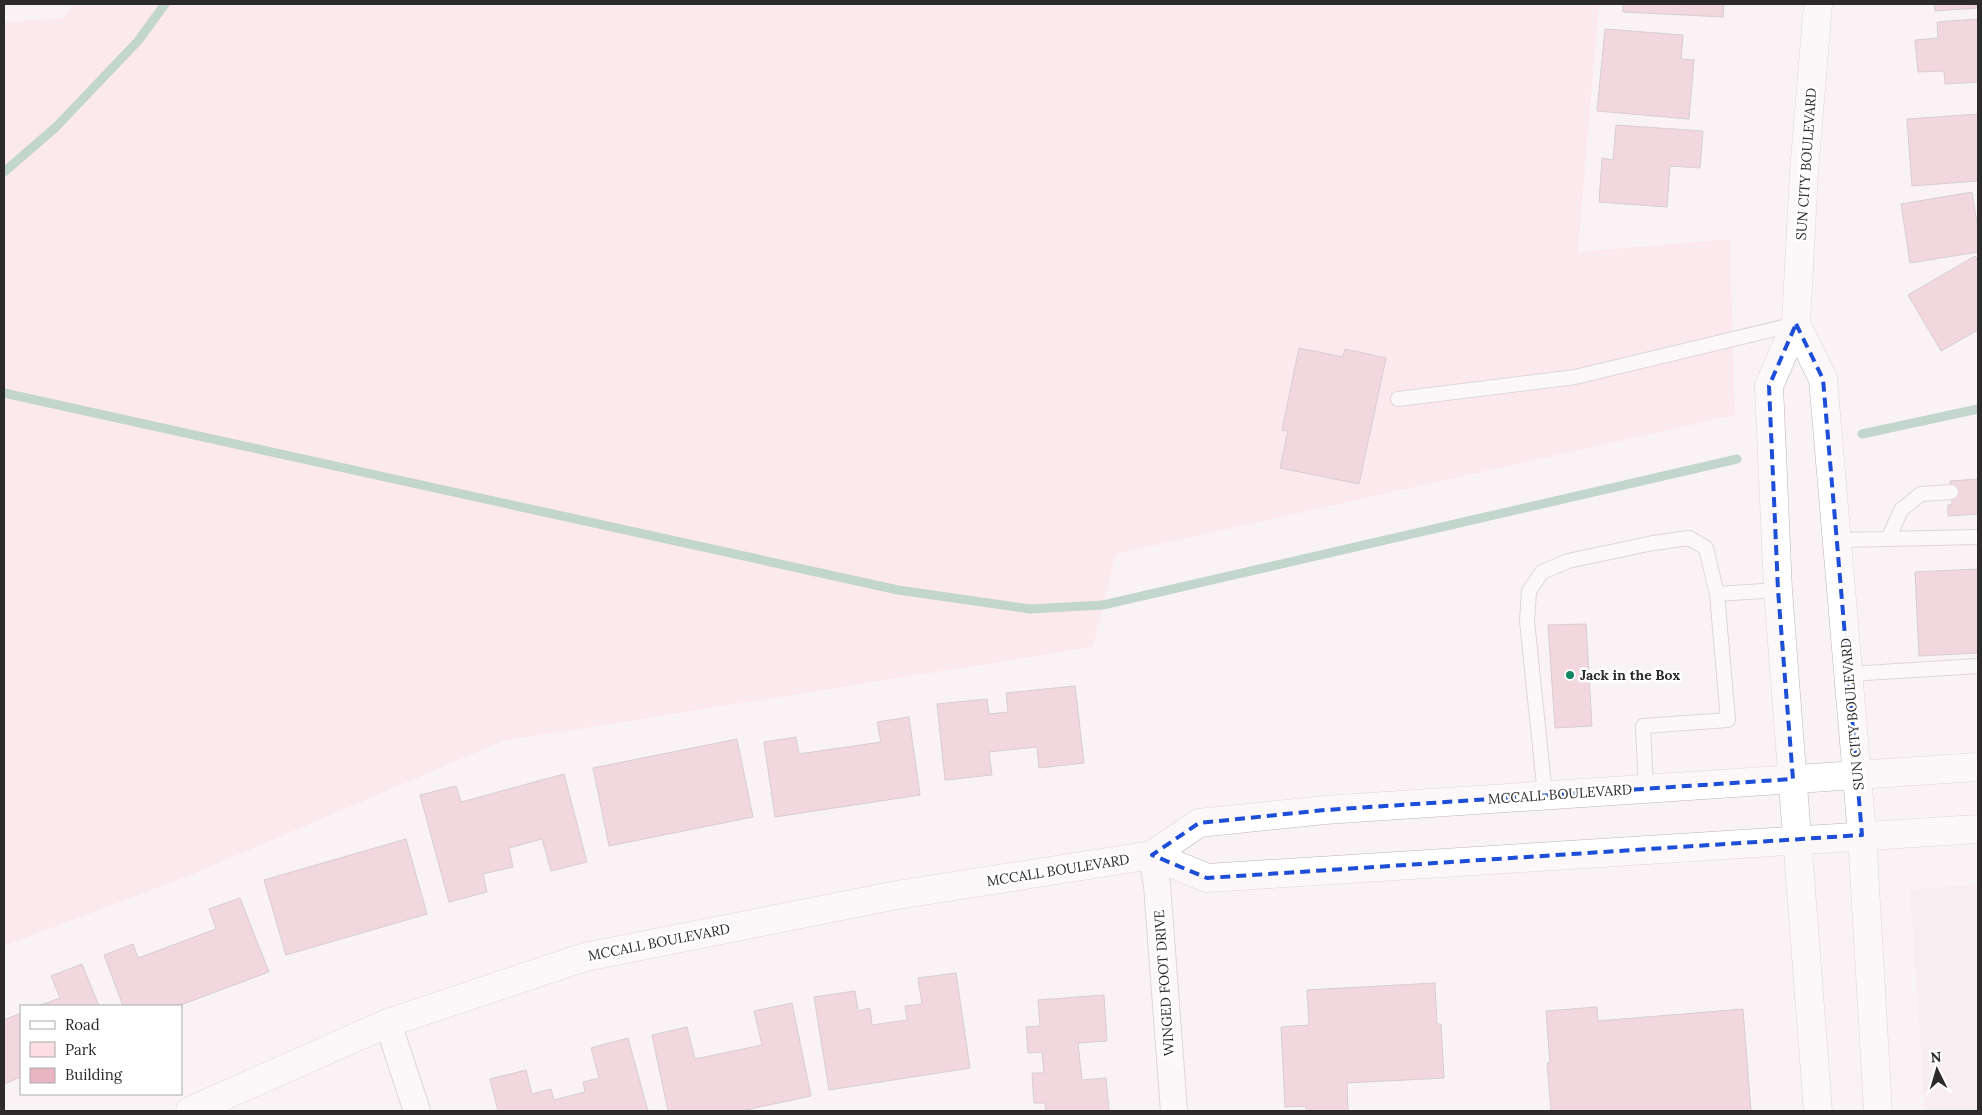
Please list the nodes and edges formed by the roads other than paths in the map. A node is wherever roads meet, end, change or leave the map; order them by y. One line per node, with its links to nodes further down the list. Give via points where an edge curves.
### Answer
1 (1818, 4): 2 (main road, SUN CITY BOULEVARD)
2 (1796, 324): 3 (lane, via 1575,377); 7 (main road, SUN CITY BOULEVARD, via 1823,379); 8 (main road, SUN CITY BOULEVARD, via 1769,386)
3 (1398, 399)
4 (1951, 492): 6 (lane, via 1921,494 1902,510)
5 (1978, 537): 6 (lane)
6 (1888, 539): 7 (lane)
7 (1837, 540): 11 (main road, SUN CITY BOULEVARD)
8 (1778, 590): 9 (lane); 14 (main road, SUN CITY BOULEVARD)
9 (1718, 594): 15 (lane, via 1728,720 1643,726); 16 (lane, via 1706,548 1689,538 1568,561 1542,572 1528,591 1527,621)
10 (1978, 666): 11 (lane)
11 (1849, 674): 13 (main road, SUN CITY BOULEVARD)
12 (1978, 767): 13 (main road, MCCALL BOULEVARD)
13 (1858, 774): 14 (main road, MCCALL BOULEVARD); 18 (main road, SUN CITY BOULEVARD)
14 (1793, 779): 15 (main road, MCCALL BOULEVARD); 19 (main road, SUN CITY BOULEVARD)
15 (1646, 789): 16 (main road, MCCALL BOULEVARD)
16 (1545, 795): 20 (main road, MCCALL BOULEVARD, via 1325,810 1200,823)
17 (1978, 829): 18 (main road)
18 (1862, 835): 19 (main road); 26 (main road, SUN CITY BOULEVARD)
19 (1796, 839): 20 (main road, via 1207,878); 25 (main road, SUN CITY BOULEVARD)
20 (1152, 855): 21 (main road, MCCALL BOULEVARD, via 897,895 585,957); 24 (street, WINGED FOOT DRIVE)
21 (388, 1023): 22 (main road, MCCALL BOULEVARD); 23 (street)
22 (190, 1111)
23 (417, 1111)
24 (1174, 1111)
25 (1818, 1111)
26 (1878, 1111)

